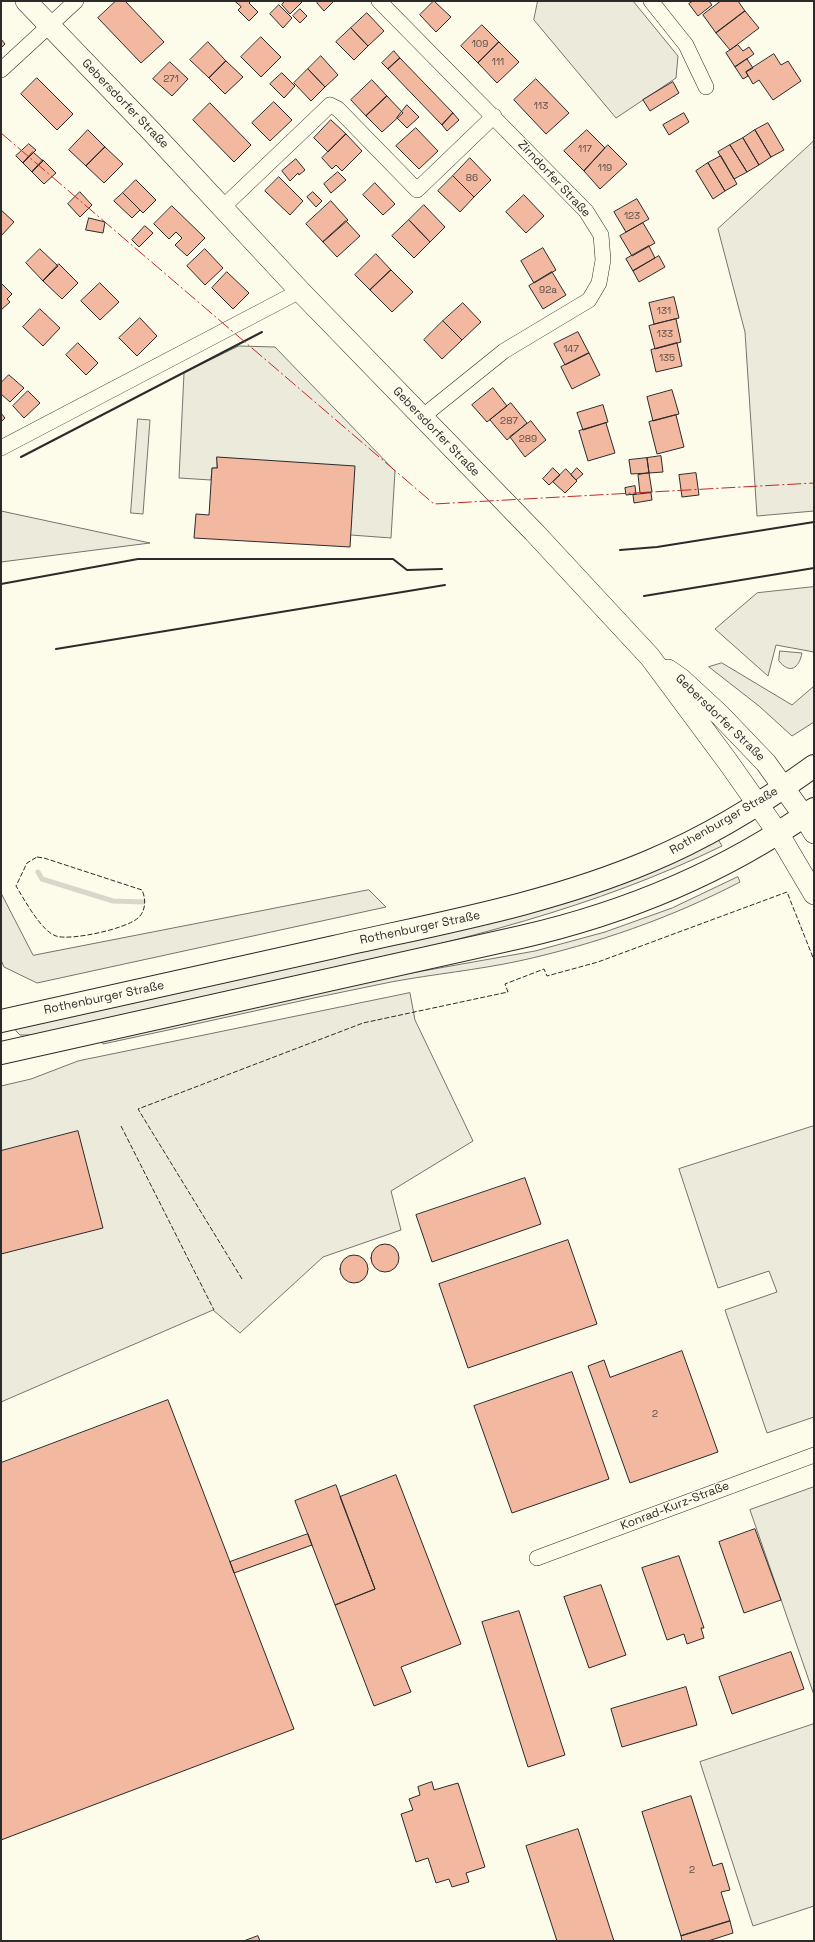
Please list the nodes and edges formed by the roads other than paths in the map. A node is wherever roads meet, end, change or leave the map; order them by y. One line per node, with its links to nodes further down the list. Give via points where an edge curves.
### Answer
1 (26, 1): 5 (main road, Gebersdorfer Straße)
2 (76, 1): 5 (street)
3 (379, 1): 8 (street, Zirndorfer Straße)
4 (651, 1): 7 (street, via 686,46)
5 (49, 26): 6 (street); 9 (main road, Gebersdorfer Straße)
6 (1, 70)
7 (706, 87)
8 (494, 116): 9 (street, via 417,190 338,109 330,105); 11 (street, Zirndorfer Straße, via 586,211 601,235 603,260 599,283 589,300 504,351)
9 (222, 208): 10 (main road, Gebersdorfer Straße)
10 (300, 291): 11 (main road, Gebersdorfer Straße); 12 (street)
11 (422, 417): 13 (main road, Gebersdorfer Straße)
12 (1, 448)
13 (650, 657): 15 (main road, Gebersdorfer Straße, via 681,679 720,715 766,763); 16 (main road, Gebersdorfer Straße)
14 (814, 766): 15 (main road, Rothenburger Straße)
15 (784, 787): 16 (main road, Rothenburger Straße); 17 (main road, Gebersdorfer Straße)
16 (758, 804): 18 (main road, Gebersdorfer Straße); 20 (main road, Rothenburger Straße, via 701,837 651,861 597,882 532,902)
17 (811, 819): 18 (main road)
18 (778, 832): 19 (main road, Gebersdorfer Straße); 21 (main road, via 722,866 680,886 570,925)
19 (814, 894)
20 (1, 1021)
21 (1, 1053)
22 (814, 1455): 23 (street, Konrad-Kurz-Straße)
23 (537, 1558)

